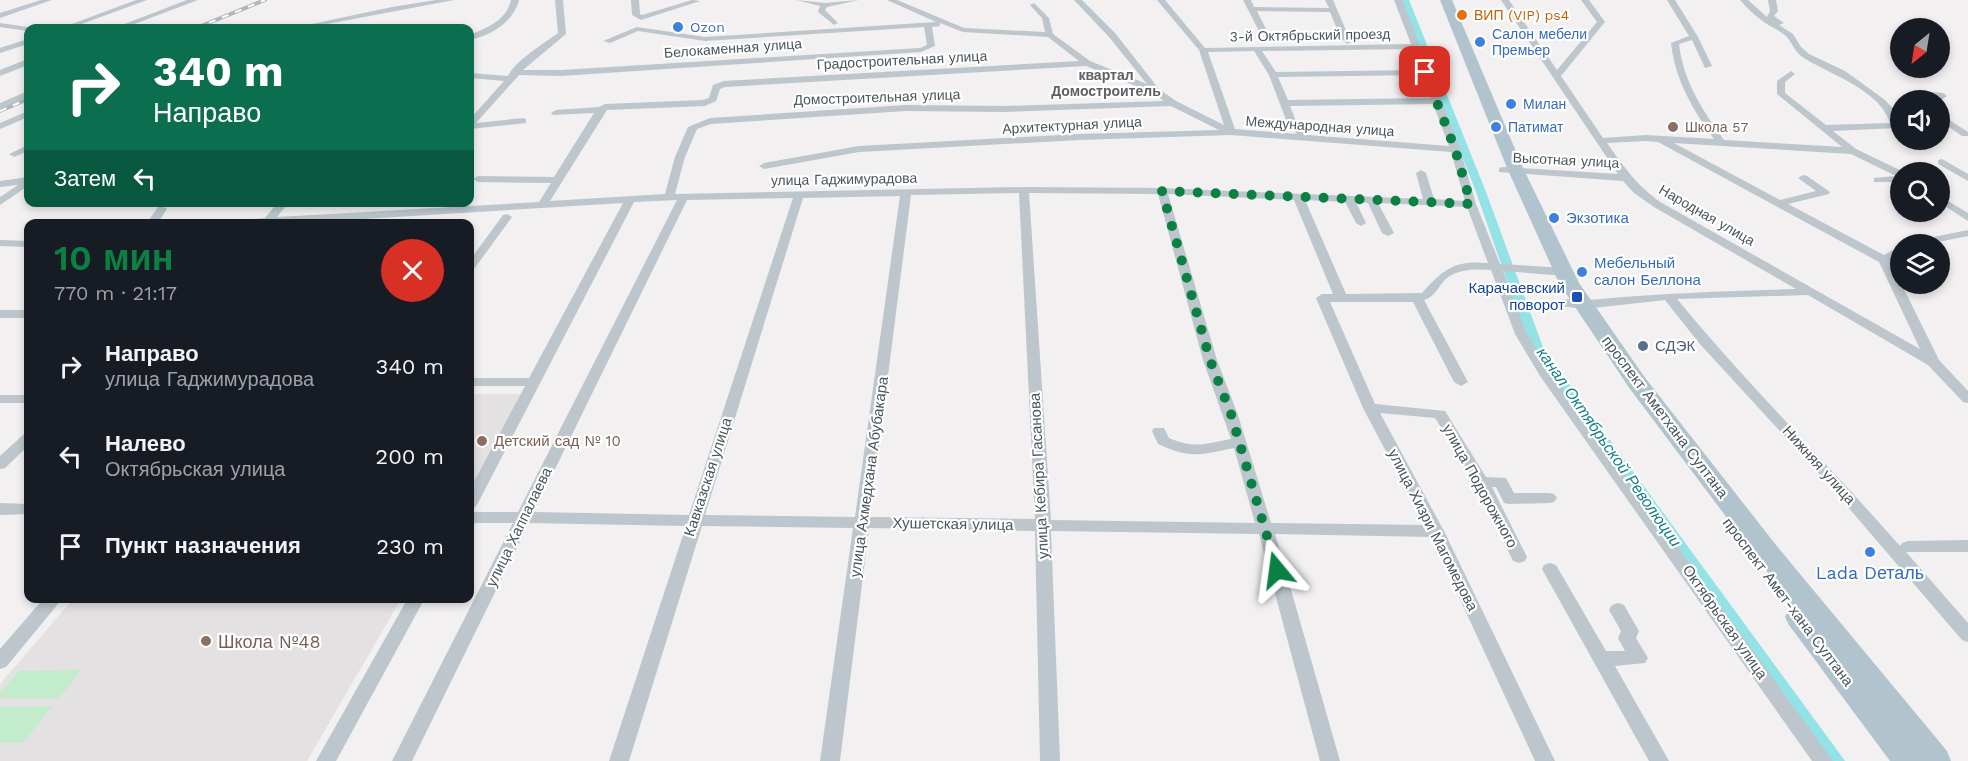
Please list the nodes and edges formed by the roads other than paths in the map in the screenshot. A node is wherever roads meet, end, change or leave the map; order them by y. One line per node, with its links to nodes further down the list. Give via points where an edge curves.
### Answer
1 (48, 0): 30 (street)
2 (143, 0): 34 (street)
3 (194, 0): 35 (street)
4 (398, 0): 27 (street)
5 (450, 0): 27 (street)
6 (515, 0): 44 (street, via 504,20)
7 (559, 0): 66 (street, via 562,34)
8 (635, 0): 9 (street, via 636,15 641,18)
9 (696, 0)
10 (800, 0): 25 (street)
11 (855, 0): 25 (street)
12 (891, 0): 33 (street)
13 (1078, 0): 67 (street, via 1112,35)
14 (1161, 0): 52 (street)
15 (1247, 0): 28 (street)
16 (1329, 0): 29 (street)
17 (1398, 0): 50 (street, Октябрьская улица)
18 (1436, 0): 102 (main road, проспект Амет-хана Султана)
19 (1446, 0): 102 (main road)
20 (1505, 0): 62 (street, Народная улица)
21 (1585, 0): 62 (street, via 1601,22)
22 (1671, 0): 47 (street)
23 (1744, 0): 46 (street)
24 (1772, 0): 46 (street, via 1774,11 1770,16 1791,32)
25 (825, 5): 32 (street, via 821,10)
26 (1034, 5): 43 (street, via 1047,21)
27 (392, 9): 31 (street)
28 (1252, 9): 29 (street); 41 (street)
29 (1334, 10): 45 (street)
30 (0, 16)
31 (340, 19): 36 (street); 37 (street)
32 (834, 23)
33 (944, 23): 39 (street, Белокаменная улица); 43 (street, via 972,32)
34 (76, 24)
35 (129, 24)
36 (316, 24)
37 (330, 24)
38 (0, 25): 40 (street)
39 (928, 26): 48 (street, Белокаменная улица, via 705,39 637,29); 66 (street, Белокаменная улица, via 932,46 921,50)
40 (24, 28)
41 (1262, 29)
42 (1281, 34): 45 (street)
43 (1049, 35): 55 (street, Международная улица)
44 (474, 36)
45 (1343, 36): 51 (street)
46 (1790, 36): 70 (street, via 1806,56 1849,77)
47 (1694, 37): 57 (street); 94 (street, via 1675,43 1676,57 1685,82)
48 (607, 41)
49 (24, 42): 54 (street)
50 (1417, 46): 51 (street, 3-й Октябрьский проезд); 60 (street, Октябрьская улица)
51 (1350, 48): 53 (street, 3-й Октябрьский проезд)
52 (1203, 50): 53 (street, 3-й Октябрьский проезд); 88 (street)
53 (1257, 50): 65 (street)
54 (0, 51)
55 (1087, 63): 67 (street, Международная улица); 77 (street, Градостроительная улица, via 719,85 713,99 705,103)
56 (24, 64): 59 (street)
57 (1708, 66)
58 (0, 68): 59 (street)
59 (12, 69): 61 (street)
60 (1425, 72): 65 (street); 69 (street, Октябрьская улица)
61 (0, 73)
62 (1558, 74): 93 (street, Народная улица)
63 (1791, 74): 87 (street, via 1781,81 1781,94)
64 (474, 75): 66 (street)
65 (1273, 75): 72 (street)
66 (512, 76): 76 (street)
67 (1156, 91): 73 (street, Международная улица)
68 (24, 96): 74 (street)
69 (1437, 101): 72 (street); 95 (street, Октябрьская улица)
70 (1882, 102): 71 (street); 78 (street)
71 (1890, 102)
72 (1284, 103): 91 (street, via 1293,125)
73 (1173, 104): 88 (street, Международная улица); 118 (street, Домостроительная улица, via 906,108 699,123 680,157)
74 (0, 106)
75 (474, 107): 76 (street)
76 (485, 107): 81 (street)
77 (603, 109): 79 (street); 109 (street)
78 (1890, 111)
79 (556, 113)
80 (24, 116): 85 (street)
81 (474, 120)
82 (523, 121): 84 (street)
83 (1950, 123): 90 (street)
84 (474, 125)
85 (0, 126)
86 (1890, 127): 87 (street)
87 (1825, 128): 97 (street)
88 (1231, 132): 91 (street, Международная улица); 99 (street, Архитектурная улица, via 859,149)
89 (1950, 132): 90 (street)
90 (1967, 134)
91 (1307, 139): 95 (street, Международная улица)
92 (1660, 139): 93 (street, Высотная улица); 94 (street, Высотная улица); 126 (street)
93 (1599, 141): 104 (street, Народная улица)
94 (1721, 142): 97 (street, Высотная улица)
95 (1455, 149): 127 (street, Октябрьская улица)
96 (24, 150): 98 (street)
97 (1853, 151): 101 (street)
98 (14, 154)
99 (764, 166)
100 (1950, 167): 106 (street)
101 (1890, 169)
102 (1510, 171): 104 (street, Высотная улица); 148 (main road, проспект Амет-хана Султана, via 1524,221)
103 (1421, 173): 125 (street)
104 (1626, 178): 149 (street, Народная улица, via 1658,205)
105 (1803, 178): 126 (street, via 1825,192)
106 (1968, 178)
107 (478, 179): 109 (street)
108 (1890, 179): 110 (street)
109 (558, 180): 124 (street)
110 (1878, 180)
111 (24, 181): 112 (street)
112 (0, 184)
113 (24, 184): 123 (street)
114 (1024, 190): 115 (street, улица Гаджимурадова); 116 (street, улица Гаджимурадова); 177 (street, улица Кебира Гасанова)
115 (1162, 191): 119 (street, улица Гаджимурадова); 166 (street, via 1210,360)
116 (906, 193): 117 (street, улица Гаджимурадова); 176 (street, улица Ахмедхана Абубакара)
117 (799, 194): 118 (street, улица Гаджимурадова); 175 (street, Кавказская улица)
118 (676, 196): 121 (street, улица Гаджимурадова); 174 (street, улица Хаппалаева)
119 (1298, 196): 120 (street, улица Гаджимурадова); 151 (street)
120 (1349, 198): 122 (street, улица Гаджимурадова); 138 (street)
121 (630, 199): 124 (street, улица Гаджимурадова); 158 (street)
122 (1371, 199): 125 (street, улица Гаджимурадова); 139 (street)
123 (0, 202)
124 (545, 202): 131 (street, улица Гаджимурадова)
125 (1429, 202): 127 (street, улица Гаджимурадова)
126 (1780, 203): 145 (street)
127 (1471, 204): 147 (street, Октябрьская улица)
128 (1950, 206): 134 (street)
129 (280, 207): 136 (street)
130 (472, 207): 137 (street, улица Гаджимурадова)
131 (474, 207)
132 (162, 209): 135 (street)
133 (507, 217): 146 (street)
134 (1968, 218)
135 (155, 219)
136 (270, 219)
137 (297, 219)
138 (1361, 223)
139 (1388, 233)
140 (1968, 233): 141 (street)
141 (1950, 237)
142 (0, 243): 143 (street)
143 (24, 244)
144 (1890, 256): 145 (street)
145 (1884, 260): 156 (street)
146 (474, 262)
147 (1494, 267): 148 (street); 152 (street, via 1470,265 1444,275 1426,296); 198 (street, Октябрьская улица, via 1521,334 1547,376)
148 (1558, 271): 153 (main road, проспект Амет-хана Султана)
149 (1809, 292): 150 (street); 156 (street, Народная улица)
150 (1668, 296): 153 (street); 187 (street, Нижняя улица)
151 (1341, 298): 152 (street); 163 (street, улица Хизри Магомедова, via 1322,298)
152 (1418, 298): 159 (street)
153 (1574, 304): 199 (main road, проспект Амет-хана Султана, via 1621,383); 200 (main road, проспект Аметхана Султана, via 1766,552)
154 (0, 314): 155 (street)
155 (24, 314)
156 (1933, 362): 162 (street)
157 (474, 382): 158 (street)
158 (535, 382): 169 (street)
159 (1461, 382)
160 (0, 399): 161 (street)
161 (24, 399)
162 (1968, 399)
163 (1370, 408): 168 (street, улица Подорожного, via 1440,414); 179 (street, улица Хизри Магомедова)
164 (1159, 431): 166 (street, via 1163,441 1184,450)
165 (24, 442): 167 (street)
166 (1239, 442): 178 (street)
167 (0, 464)
168 (1482, 482): 170 (street, via 1501,482 1509,498); 182 (street, улица Подорожного)
169 (474, 496)
170 (1549, 498)
171 (0, 509): 172 (street)
172 (24, 509)
173 (474, 517): 174 (street, Хушетская улица)
174 (525, 517): 175 (street, Хушетская улица); 191 (street, улица Хаппалаева)
175 (694, 520): 176 (street, Хушетская улица); 192 (street, Кавказская улица)
176 (864, 522): 177 (street, Хушетская улица); 193 (street, улица Ахмедхана Абубакара)
177 (1043, 525): 178 (street, Хушетская улица); 194 (street, улица Кебира Гасанова)
178 (1265, 528): 179 (street, Хушетская улица); 195 (street)
179 (1436, 531): 196 (street, улица Хизри Магомедова)
180 (1968, 546): 181 (street)
181 (1908, 547)
182 (1519, 557)
183 (1550, 569): 188 (street)
184 (51, 603): 189 (street)
185 (414, 603): 190 (street)
186 (1618, 610): 188 (street, via 1639,658)
187 (1968, 635)
188 (1601, 659): 197 (street)
189 (0, 662)
190 (326, 761)
191 (402, 761)
192 (619, 761)
193 (830, 761)
194 (1050, 761)
195 (1330, 761)
196 (1545, 761)
197 (1659, 761)
198 (1822, 761)
199 (1909, 761)
200 (1935, 761)

